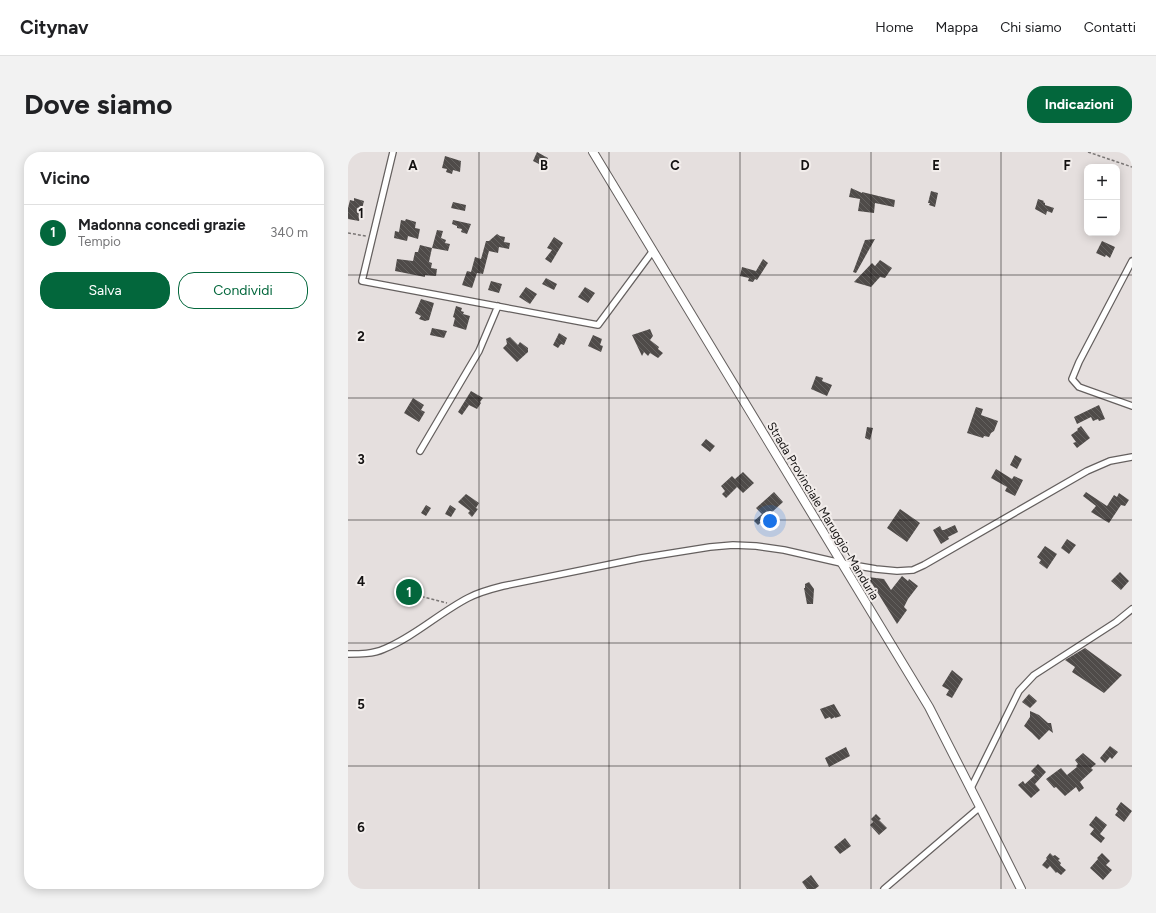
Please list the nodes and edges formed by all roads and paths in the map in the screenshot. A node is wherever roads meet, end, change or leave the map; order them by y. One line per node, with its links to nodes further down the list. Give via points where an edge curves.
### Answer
1 (393, 152): 6 (street)
2 (593, 152): 7 (main road, Strada Provinciale Maruggio-Manduria)
3 (1088, 152): 4 (path)
4 (1132, 166)
5 (348, 233): 6 (path)
6 (373, 238): 9 (street, via 362,281)
7 (652, 252): 9 (street, via 598,325); 13 (main road, Strada Provinciale Maruggio-Manduria)
8 (1132, 261): 10 (street, via 1072,380 1079,387)
9 (498, 306): 11 (street, via 479,351)
10 (1132, 406)
11 (420, 451)
12 (1132, 457): 13 (street, via 1110,461 1087,471 913,570 897,571)
13 (841, 563): 15 (street, via 756,546 710,547 503,586 468,598); 18 (main road, Strada Provinciale Maruggio-Manduria, via 929,707)
14 (412, 594): 15 (path, via 444,601)
15 (454, 607): 17 (street, via 384,649 367,654)
16 (1132, 609): 18 (street, via 1034,675 1019,691)
17 (348, 654)
18 (971, 788): 19 (main road, Strada Provinciale Maruggio-Manduria)
19 (980, 806): 20 (street); 21 (main road, Strada Provinciale Maruggio-Manduria)
20 (884, 889)
21 (1021, 889)

